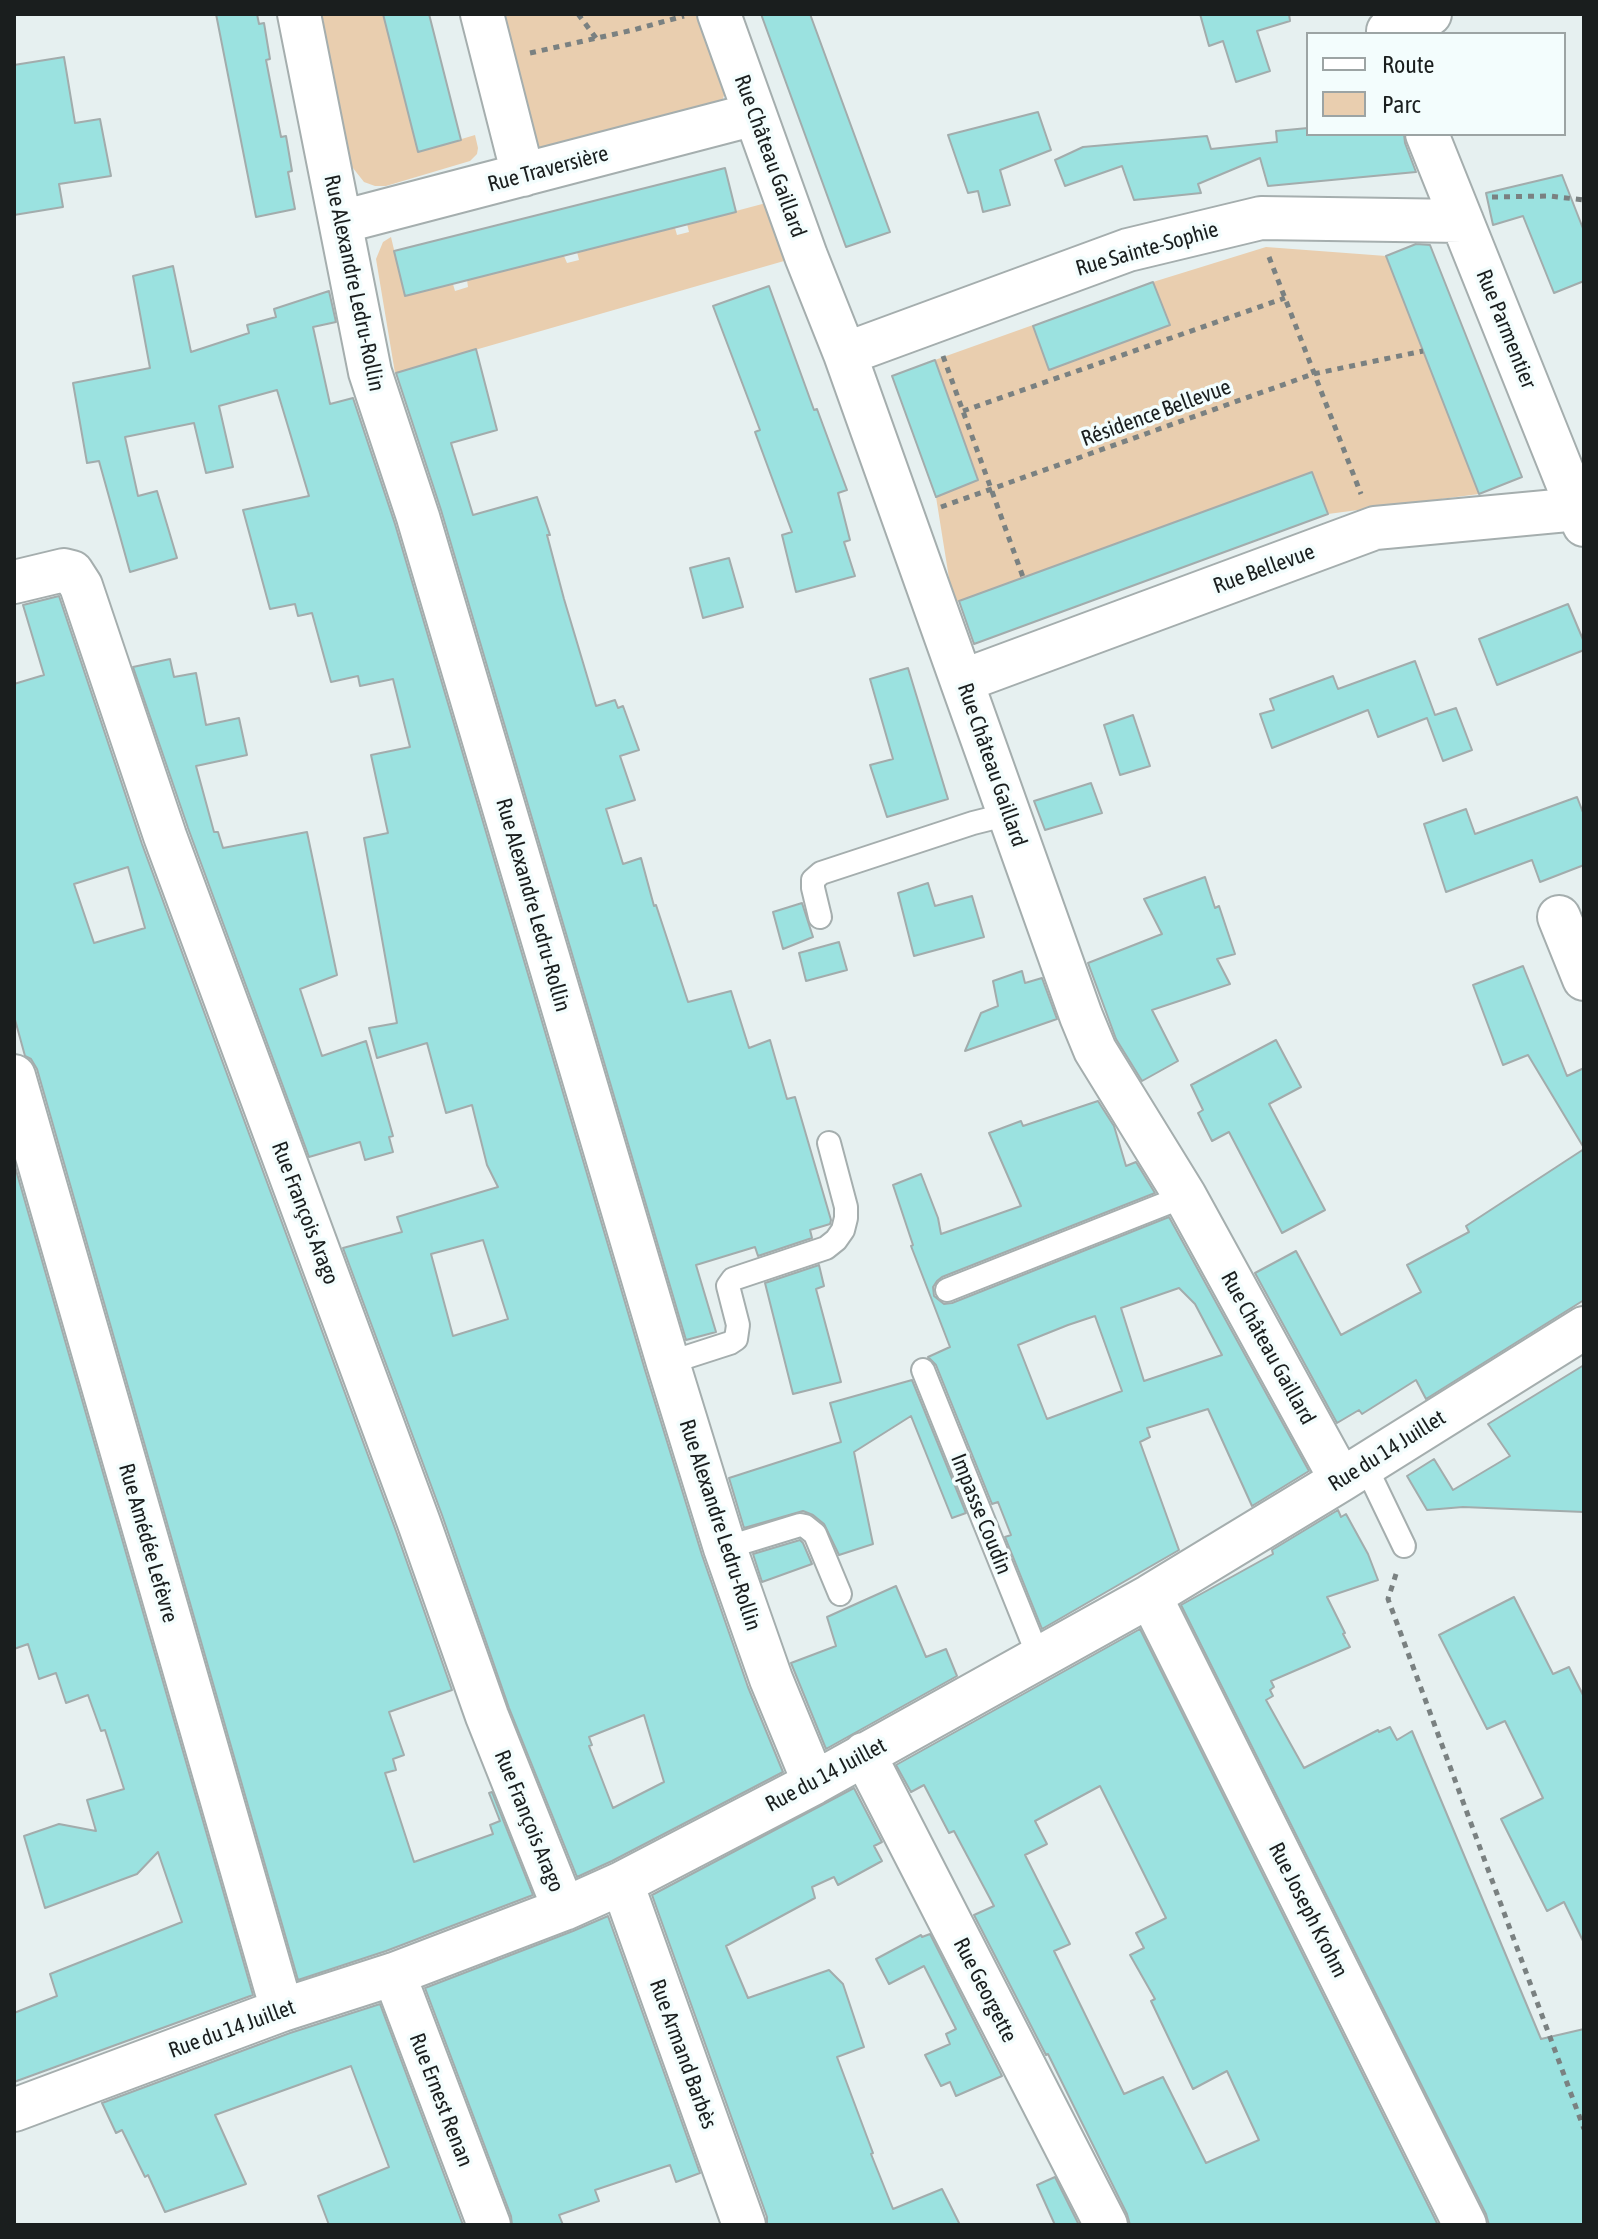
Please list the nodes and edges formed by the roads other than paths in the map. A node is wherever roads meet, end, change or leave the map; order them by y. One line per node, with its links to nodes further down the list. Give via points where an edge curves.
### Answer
1 (299, 14): 10 (street, Rue Alexandre Ledru-Rollin)
2 (482, 14): 8 (street)
3 (719, 14): 6 (street, Rue Château Gaillard)
4 (1430, 14): 5 (street)
5 (1385, 26)
6 (755, 114): 8 (street, Rue Traversière); 11 (street, Rue Château Gaillard)
7 (1428, 136): 9 (street, Rue Parmentier)
8 (523, 175): 10 (street, Rue Traversière)
9 (1457, 209): 11 (street, Rue Sainte-Sophie, via 1357,218 1261,218 1128,250); 12 (street, Rue Parmentier)
10 (341, 222): 24 (street, Rue Alexandre Ledru-Rollin, via 370,372 418,517)
11 (845, 354): 14 (street, Rue Château Gaillard)
12 (1581, 517): 14 (street, Rue Bellevue, via 1375,528)
13 (14, 582): 35 (street, Rue François Arago, via 64,570 72,572 81,586 165,836 487,1716)
14 (962, 681): 15 (street, Rue Château Gaillard)
15 (1009, 814): 16 (lane, via 821,873 813,880); 21 (street, Rue Château Gaillard, via 1095,1050)
16 (820, 917)
17 (1559, 917): 18 (street)
18 (1584, 979)
19 (14, 1076): 37 (street, Rue Amédée Lefèvre)
20 (829, 1143): 24 (lane, via 846,1207 836,1240 733,1279 728,1286 738,1325 736,1339)
21 (1185, 1196): 22 (lane); 26 (street, Rue Château Gaillard)
22 (947, 1290)
23 (1584, 1328): 26 (street, Rue du 14 Juillet)
24 (668, 1363): 28 (street, Rue Alexandre Ledru-Rollin)
25 (923, 1370): 31 (lane, Impasse Coudin)
26 (1353, 1472): 27 (lane); 30 (street, Rue du 14 Juillet)
27 (1404, 1546)
28 (725, 1548): 29 (lane, via 805,1526 815,1534); 33 (street, Rue Alexandre Ledru-Rollin)
29 (840, 1594)
30 (1150, 1596): 31 (street, Rue du 14 Juillet); 42 (street, Rue Joseph Krohm)
31 (1039, 1658): 32 (street, Rue du 14 Juillet)
32 (864, 1754): 33 (street, Rue du 14 Juillet); 41 (street, Rue Georgette)
33 (814, 1783): 34 (street, Rue du 14 Juillet)
34 (622, 1883): 35 (street, Rue du 14 Juillet); 40 (street, Rue Armand Barbès)
35 (564, 1909): 36 (street, Rue du 14 Juillet)
36 (394, 1974): 37 (street, Rue du 14 Juillet); 39 (street, Rue Ernest Renan)
37 (282, 2010): 38 (street, Rue du 14 Juillet)
38 (14, 2110)
39 (489, 2225)
40 (744, 2225)
41 (1106, 2225)
42 (1465, 2225)

